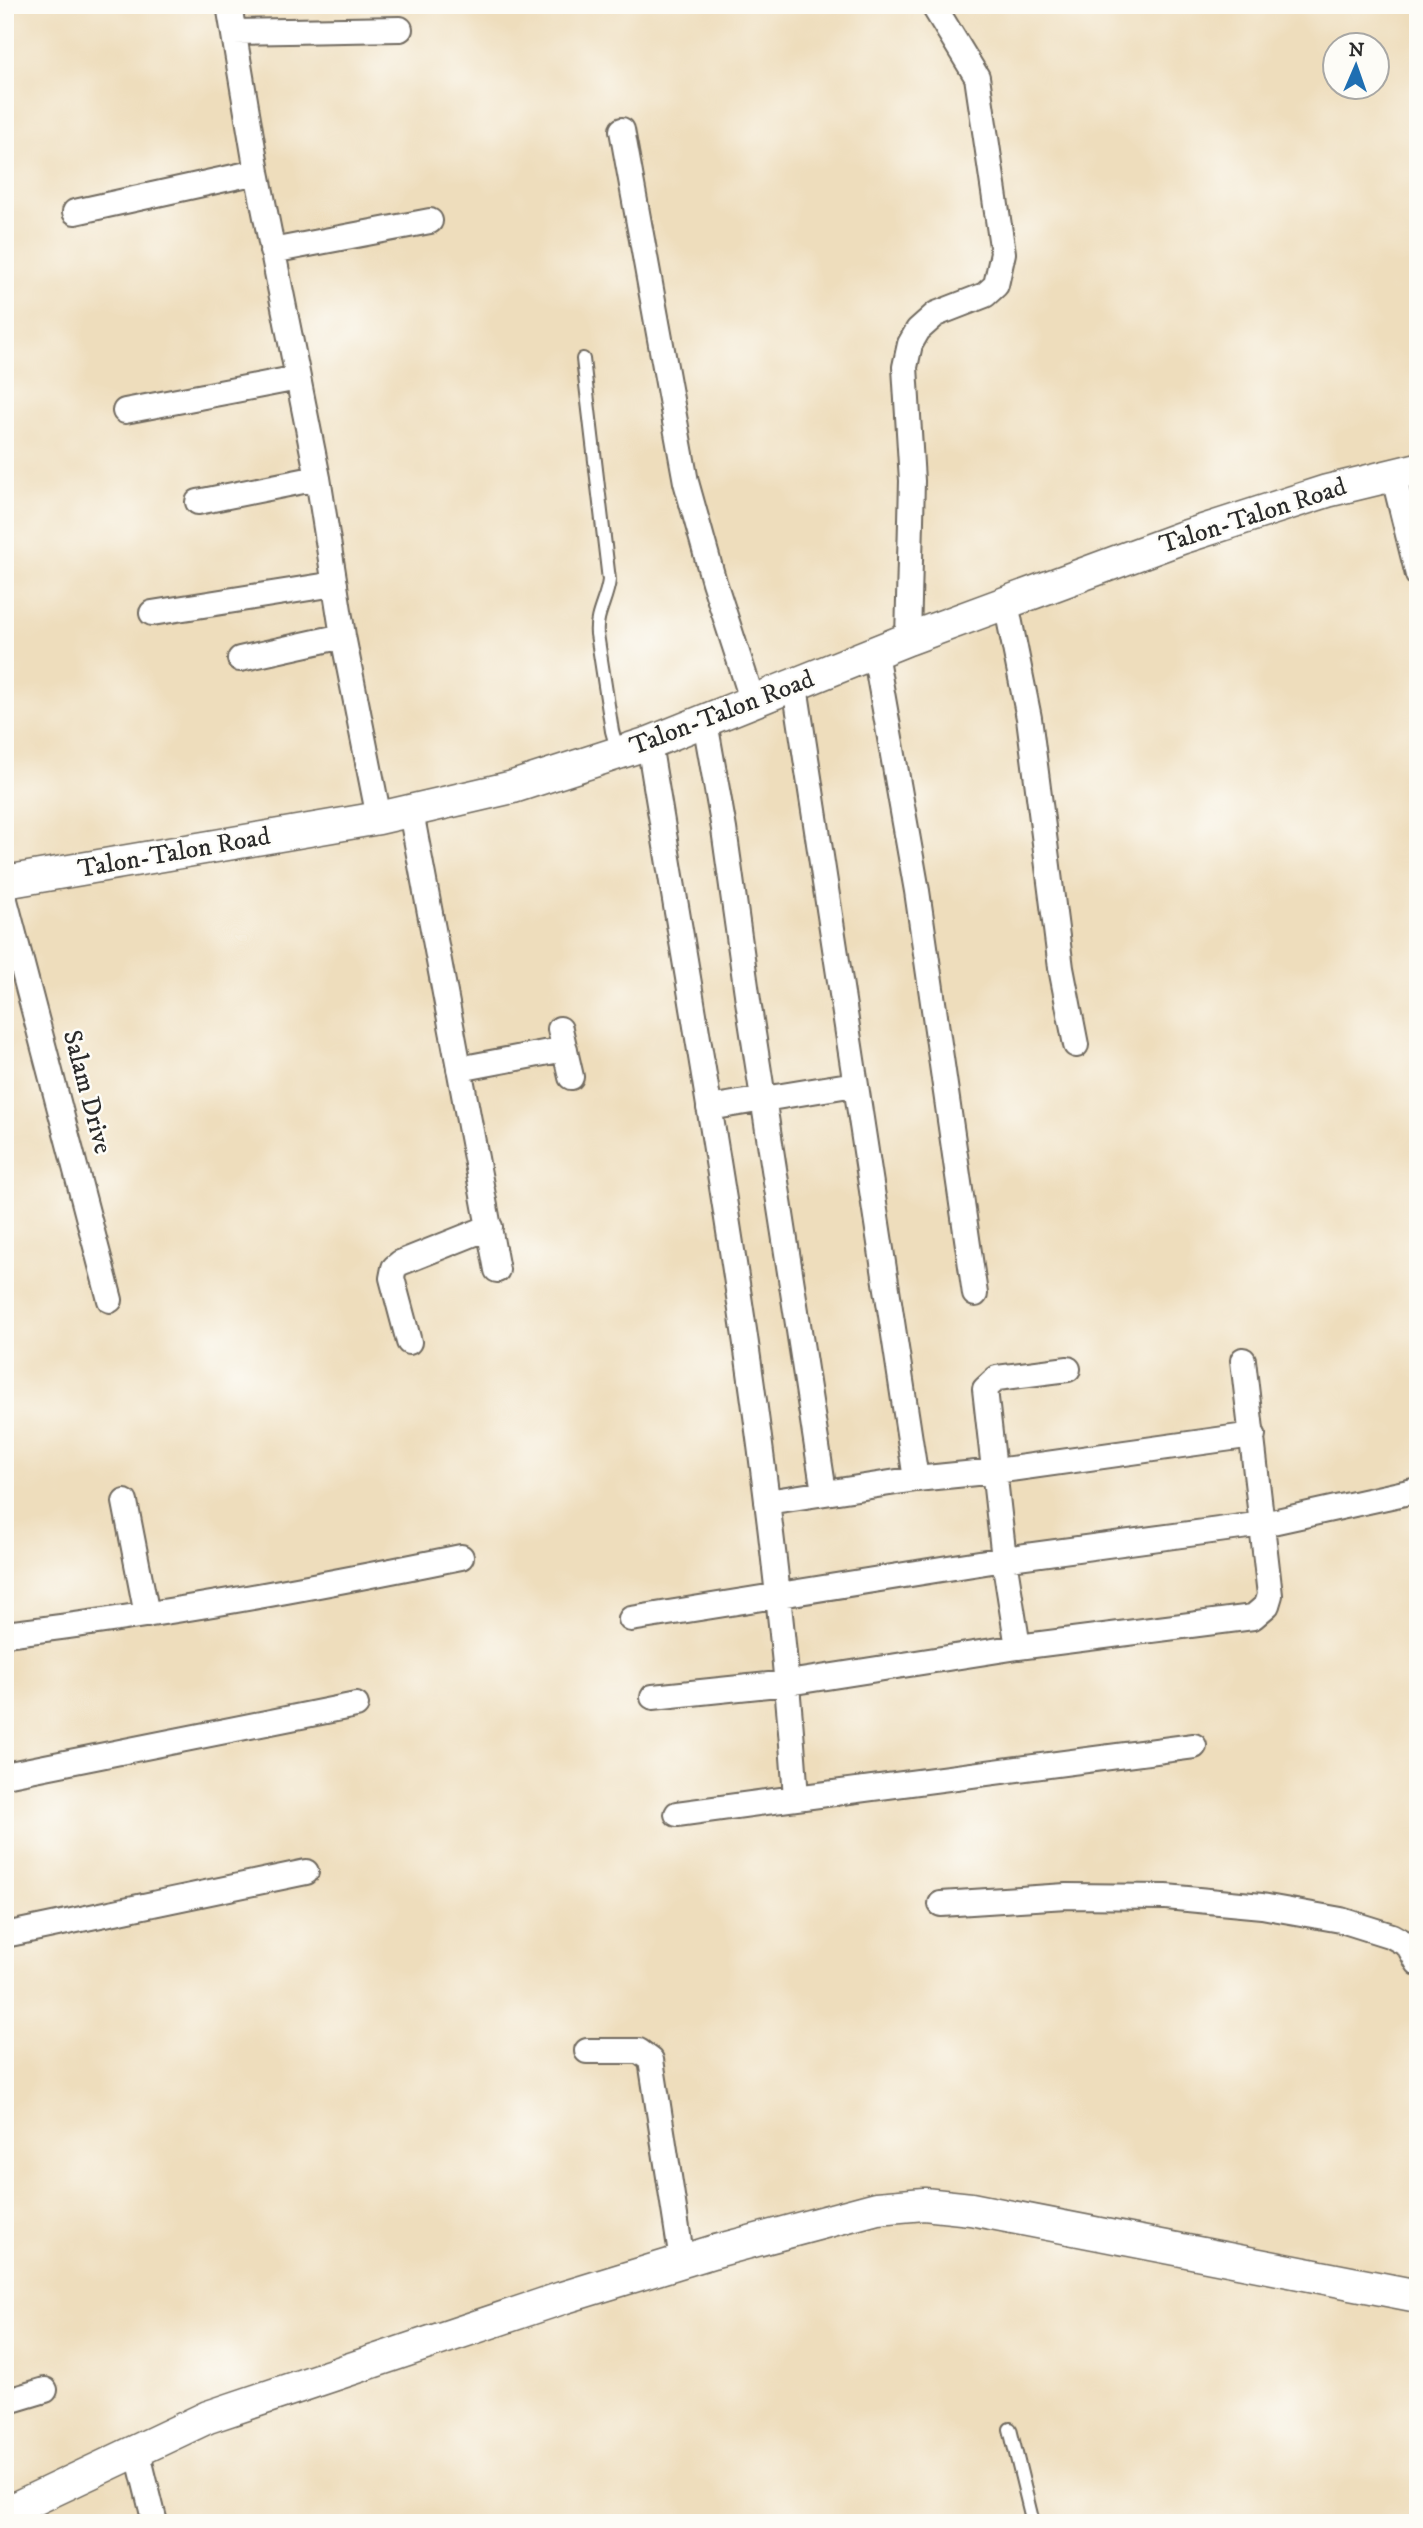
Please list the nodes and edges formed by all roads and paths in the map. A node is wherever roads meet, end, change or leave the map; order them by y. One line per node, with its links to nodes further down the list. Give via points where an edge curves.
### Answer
1 (229, 5): 4 (street)
2 (933, 5): 21 (street, via 977,77 1003,253 996,285 985,295 936,314 910,344 905,367 912,481)
3 (400, 29): 4 (street)
4 (234, 32): 6 (street)
5 (622, 131): 25 (street, via 686,481)
6 (257, 172): 7 (street); 9 (street)
7 (75, 212)
8 (430, 220): 9 (street)
9 (272, 251): 11 (street)
10 (583, 359): 28 (lane, via 609,580 597,634)
11 (298, 378): 12 (street); 14 (street)
12 (125, 411)
13 (1405, 471): 16 (street); 18 (street, Talon-Talon Road, via 1181,538)
14 (318, 478): 15 (street); 17 (street)
15 (198, 502)
16 (1418, 575)
17 (335, 584): 19 (street); 20 (street)
18 (1006, 603): 21 (street, Talon-Talon Road); 33 (street, via 1029,718 1059,955)
19 (152, 613)
20 (343, 636): 23 (street); 30 (street)
21 (908, 639): 22 (street, Talon-Talon Road)
22 (875, 653): 24 (street, Talon-Talon Road); 41 (street, via 919,904)
23 (240, 659)
24 (795, 687): 25 (street, Talon-Talon Road); 36 (street)
25 (753, 702): 26 (street, Talon-Talon Road)
26 (705, 722): 27 (street, Talon-Talon Road); 37 (street)
27 (649, 743): 28 (street, Talon-Talon Road); 38 (street)
28 (619, 753): 29 (street, Talon-Talon Road, via 513,787)
29 (411, 812): 30 (street, Talon-Talon Road); 34 (street)
30 (379, 818): 31 (street, Talon-Talon Road)
31 (5, 882)
32 (5, 900): 42 (street, Salam Drive)
33 (1076, 1045)
34 (459, 1069): 35 (street, via 562,1039); 39 (street)
35 (571, 1077)
36 (855, 1084): 37 (street); 48 (street)
37 (764, 1101): 38 (street); 50 (street)
38 (709, 1108): 52 (street)
39 (491, 1227): 40 (street); 43 (street, via 394,1268 392,1278)
40 (497, 1270)
41 (975, 1294)
42 (110, 1300)
43 (409, 1342)
44 (1242, 1360): 46 (street)
45 (1068, 1369): 47 (street, via 996,1378 985,1389)
46 (1252, 1435): 47 (street); 53 (street)
47 (996, 1471): 48 (street); 55 (street)
48 (916, 1479): 50 (street)
49 (1418, 1490): 53 (street)
50 (824, 1492): 52 (street)
51 (125, 1502): 57 (street)
52 (768, 1502): 56 (street)
53 (1263, 1524): 55 (street); 60 (street, via 1270,1595 1262,1612 1253,1617)
54 (461, 1558): 57 (street)
55 (1004, 1559): 56 (street); 60 (street)
56 (779, 1594): 58 (street); 61 (street)
57 (147, 1615): 59 (street)
58 (631, 1619)
59 (5, 1634)
60 (1018, 1647): 61 (street)
61 (788, 1682): 62 (street); 66 (street)
62 (653, 1697)
63 (356, 1704): 65 (street)
64 (1194, 1746): 66 (street)
65 (5, 1775)
66 (796, 1798): 67 (street)
67 (677, 1814)
68 (306, 1872): 70 (street)
69 (942, 1904): 71 (street, via 1066,1896 1167,1896 1262,1906 1342,1920 1392,1936 1408,1945)
70 (5, 1935)
71 (1418, 1963)
72 (587, 2051): 73 (street, via 639,2051 651,2060)
73 (682, 2261): 74 (street, via 877,2208 924,2204 971,2209); 78 (street, via 208,2417)
74 (1418, 2296)
75 (45, 2390): 76 (street)
76 (5, 2402)
77 (1010, 2429): 81 (lane)
78 (137, 2449): 79 (street); 80 (street)
79 (5, 2513)
80 (155, 2523)
81 (1033, 2523)

